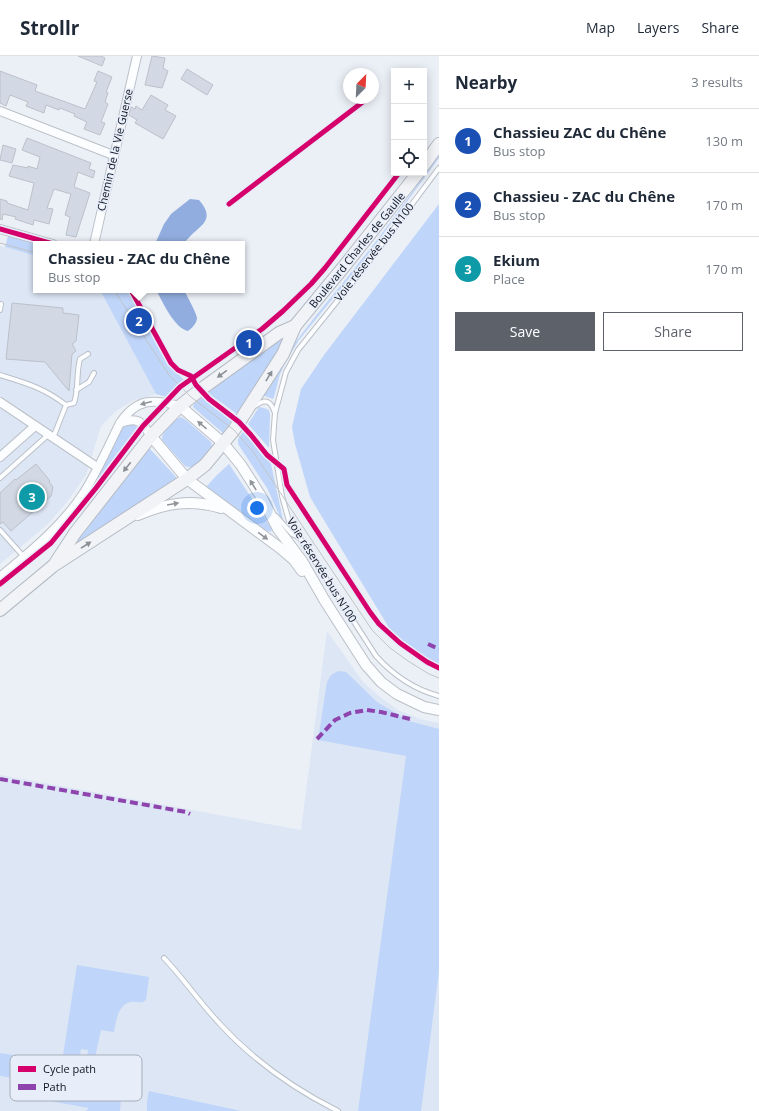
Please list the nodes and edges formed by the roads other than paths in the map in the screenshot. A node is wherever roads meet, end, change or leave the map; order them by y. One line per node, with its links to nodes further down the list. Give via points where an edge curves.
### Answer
1 (137, 56): 4 (street, Chemin de la Vie Guerse)
2 (0, 111): 4 (street)
3 (439, 144): 5 (main road)
4 (113, 155): 10 (street, Chemin de la Vie Guerse)
5 (427, 161)
6 (439, 168): 22 (lane, Voie réservée bus N100, via 298,350 286,372)
7 (416, 176): 13 (main road, Boulevard Charles de Gaulle)
8 (0, 229): 9 (street)
9 (42, 241)
10 (95, 241)
11 (0, 304): 12 (lane)
12 (0, 310)
13 (296, 326): 20 (main road, Boulevard Charles de Gaulle, one-way to 20, via 279,333); 21 (main road, Boulevard Charles de Gaulle, one-way to 13, via 283,354)
14 (88, 354): 17 (lane, via 80,358)
15 (94, 373): 17 (lane, via 89,382)
16 (0, 375): 19 (lane, via 34,385)
17 (76, 390): 19 (lane, via 74,403)
18 (0, 402): 24 (street)
19 (66, 405): 26 (lane)
20 (180, 406): 23 (street, one-way to 23, via 146,402 127,412); 25 (main road, Boulevard Charles de Gaulle); 27 (street, one-way to 20)
21 (246, 412): 22 (lane, via 264,401 272,404); 27 (main road, Boulevard Charles de Gaulle)
22 (276, 413): 36 (lane, Voie réservée bus N100, via 273,440 282,496 289,521)
23 (120, 423): 25 (street, via 135,419 145,426); 29 (street)
24 (35, 426): 26 (street); 28 (street)
25 (151, 436): 31 (street); 38 (main road, Boulevard Charles de Gaulle, one-way to 38, via 75,533)
26 (51, 437): 29 (street); 30 (lane)
27 (223, 443): 31 (main road, Boulevard Charles de Gaulle, via 205,465); 32 (street, one-way to 27)
28 (0, 457)
29 (98, 467): 37 (street, via 62,520)
30 (0, 478)
31 (187, 479): 33 (street); 34 (main road, Boulevard Charles de Gaulle)
32 (262, 498): 36 (lane, via 286,528); 40 (street, via 278,529 302,561)
33 (227, 510): 34 (street, one-way to 33, via 153,509 176,503 198,503); 40 (street, one-way to 40, via 294,560)
34 (123, 522): 38 (main road, Boulevard Charles de Gaulle, one-way to 34)
35 (0, 530): 37 (lane)
36 (300, 538): 42 (lane, Voie réservée bus N100, via 376,656 404,682)
37 (24, 557): 39 (street)
38 (53, 566): 41 (main road)
39 (0, 577)
40 (325, 601): 43 (street, via 366,665 381,682 397,694 424,707)
41 (0, 610)
42 (439, 696)
43 (439, 710)
44 (164, 958): 45 (lane, via 220,1024 254,1057 308,1095)
45 (338, 1111)

